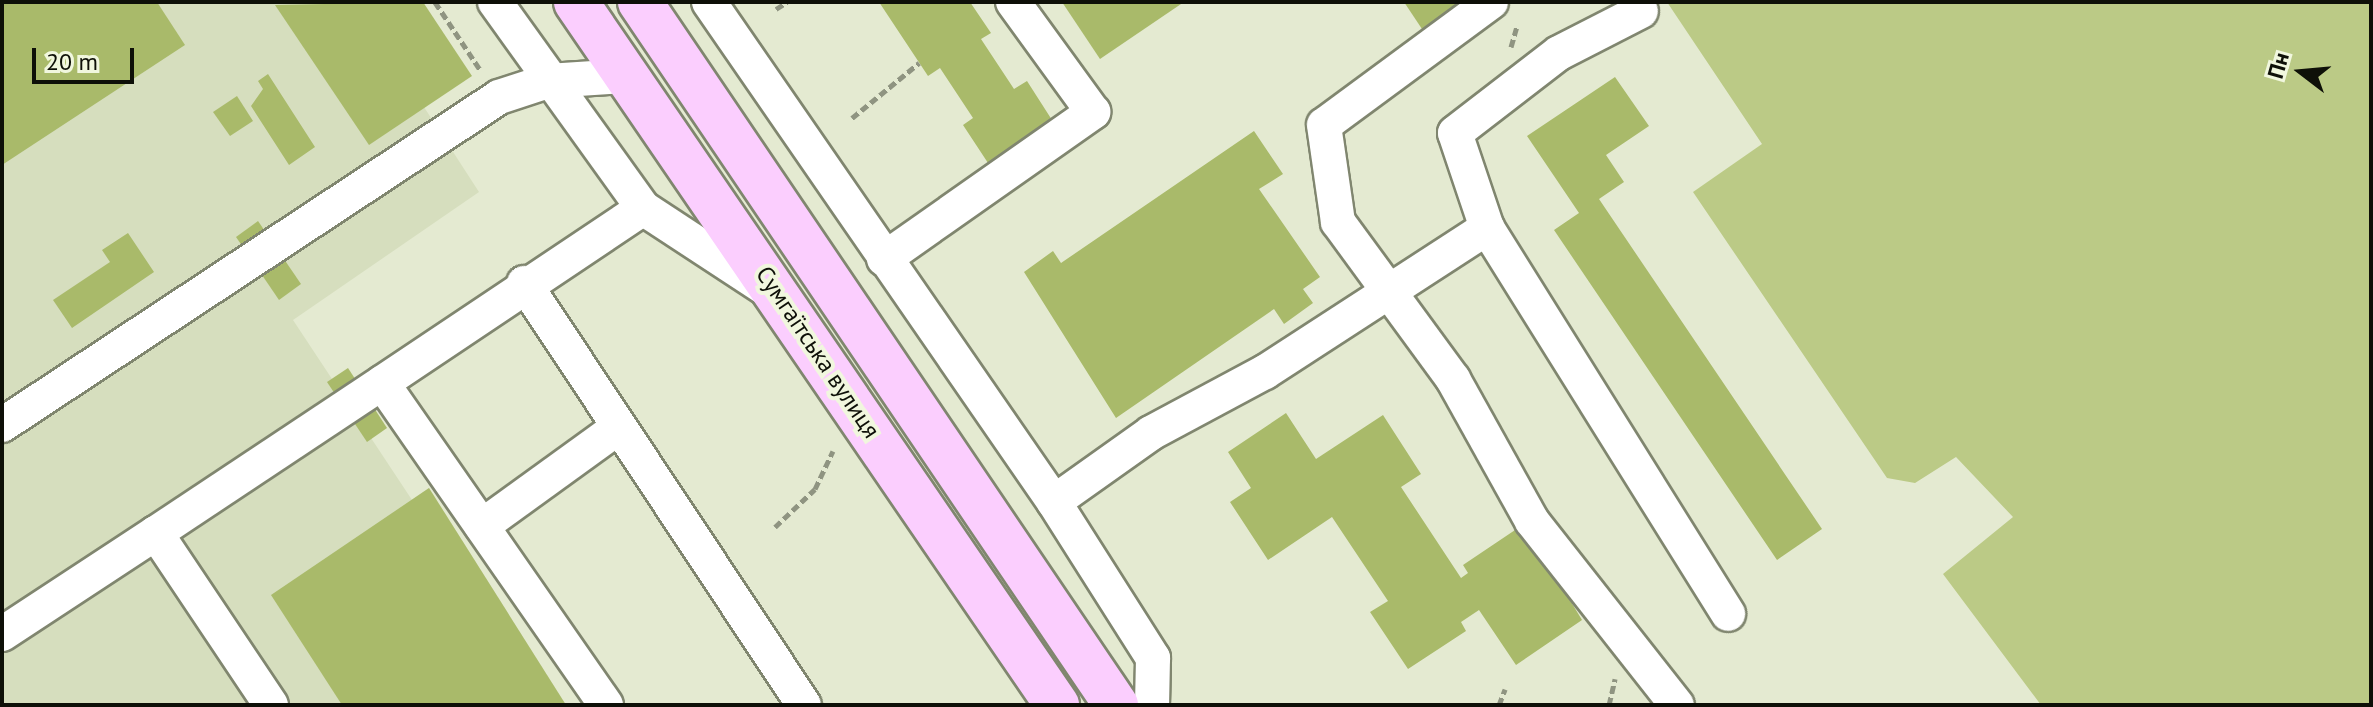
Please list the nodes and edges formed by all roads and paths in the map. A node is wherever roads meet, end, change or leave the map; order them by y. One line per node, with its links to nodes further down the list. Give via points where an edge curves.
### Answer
1 (435, 2): 14 (path)
2 (495, 2): 13 (lane)
3 (576, 2): 12 (main road, Сумгаїтська вулиця)
4 (640, 2): 37 (main road, Сумгаїтська вулиця)
5 (709, 2): 18 (lane)
6 (787, 2): 9 (path)
7 (1013, 2): 18 (lane, via 1093,112)
8 (1491, 2): 20 (lane, via 1324,125 1338,222)
9 (776, 9)
10 (1641, 11): 17 (lane, via 1559,53 1455,133)
11 (919, 63): 15 (path)
12 (624, 76): 13 (lane); 21 (main road, Сумгаїтська вулиця)
13 (548, 81): 14 (lane); 16 (lane)
14 (499, 97): 23 (lane)
15 (852, 118)
16 (643, 208): 19 (lane); 21 (lane)
17 (1487, 228): 20 (lane); 30 (lane)
18 (884, 259): 26 (lane)
19 (524, 283): 22 (lane); 24 (lane)
20 (1388, 295): 26 (lane, via 1151,433); 40 (lane, via 1453,379 1532,521)
21 (785, 301): 36 (main road, Сумгаїтська вулиця)
22 (382, 383): 27 (lane); 29 (lane)
23 (2, 425)
24 (619, 427): 27 (lane); 35 (lane)
25 (828, 444): 28 (path, via 835,455 815,489)
26 (1054, 502): 38 (lane, via 1153,658)
27 (482, 526): 34 (lane)
28 (775, 527)
29 (156, 533): 31 (lane); 33 (lane)
30 (1728, 614)
31 (2, 634)
32 (1505, 689): 39 (path)
33 (271, 705)
34 (606, 705)
35 (804, 705)
36 (1057, 705)
37 (1116, 705)
38 (1152, 705)
39 (1499, 705)
40 (1677, 705)

